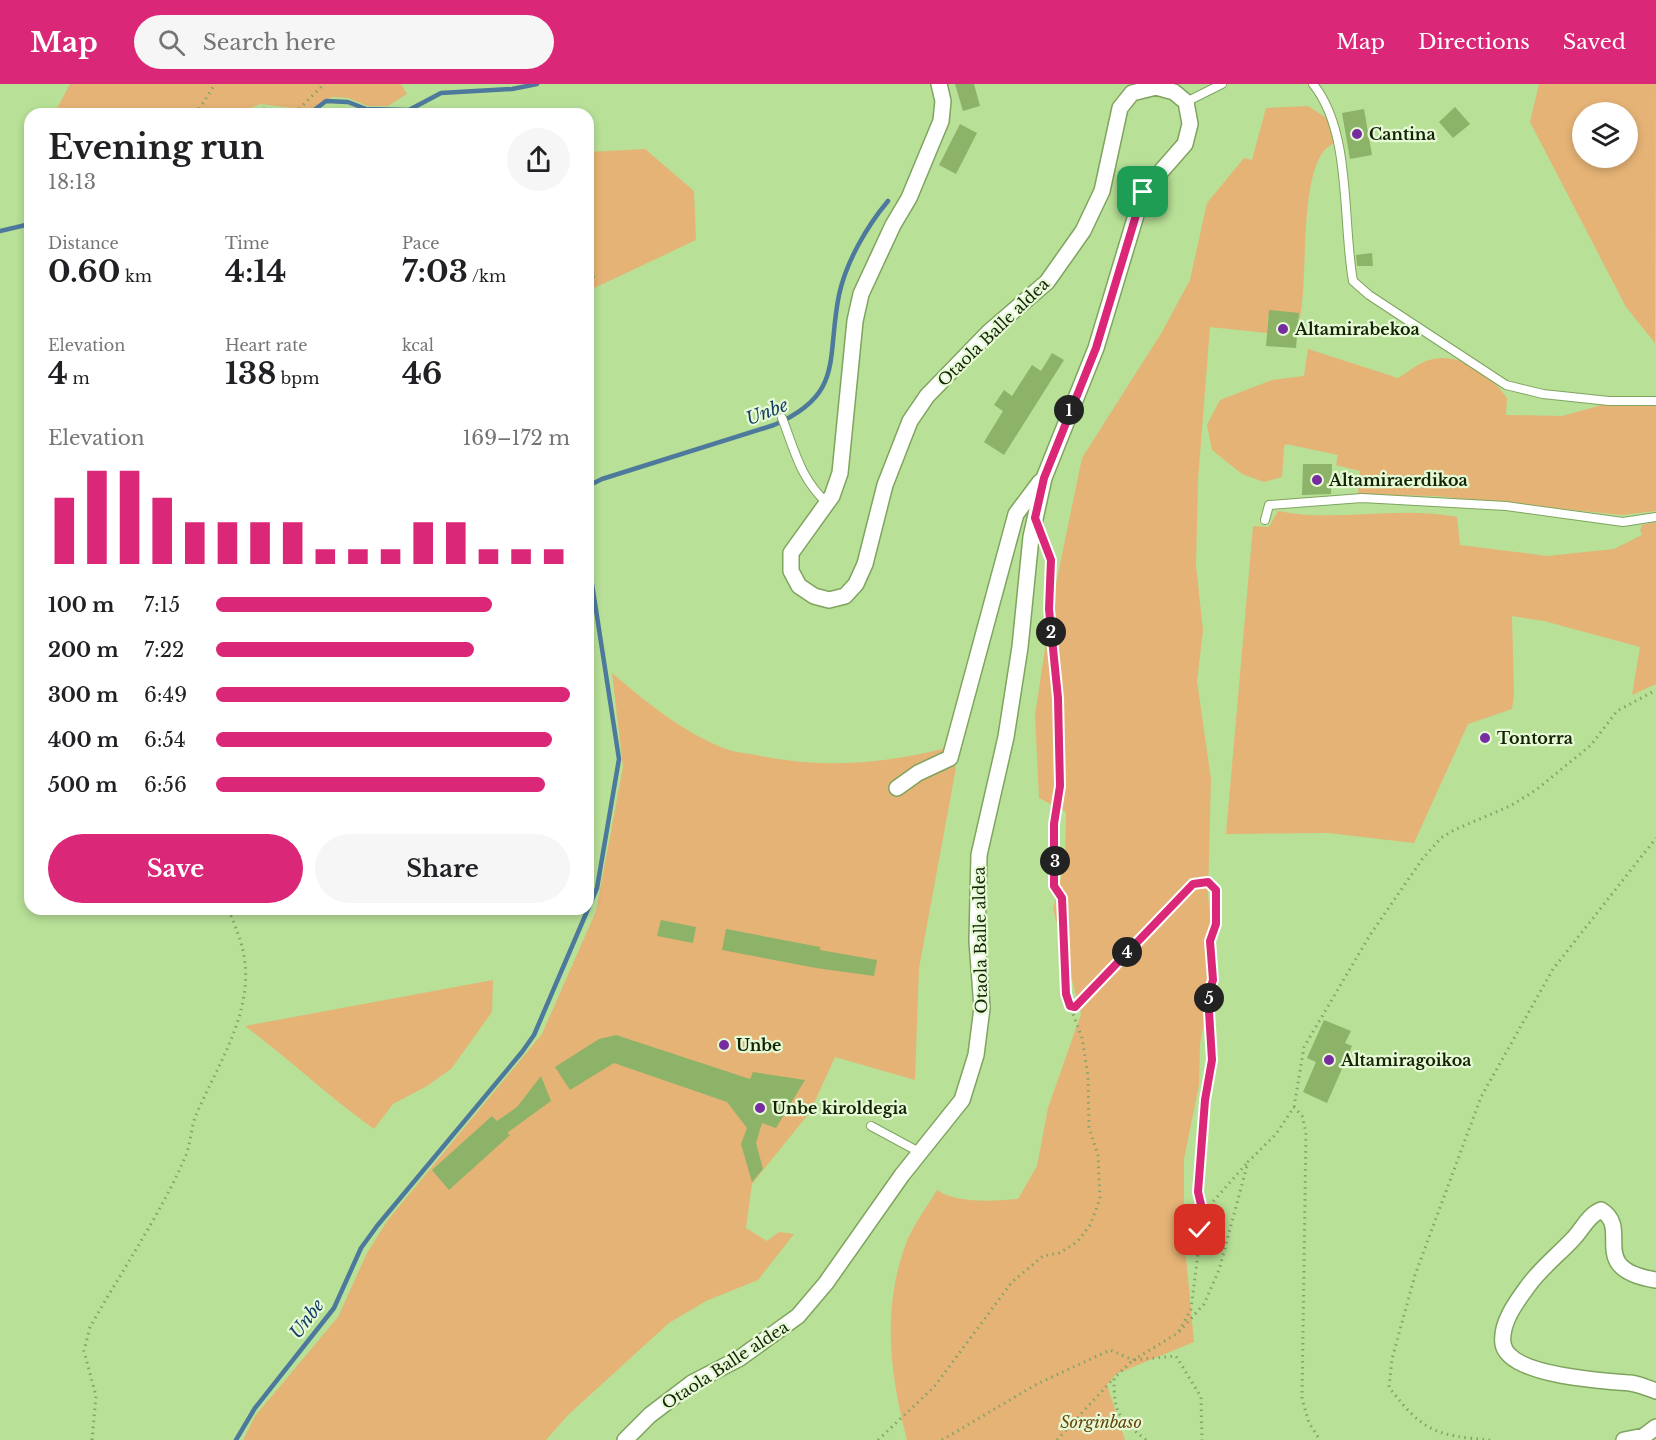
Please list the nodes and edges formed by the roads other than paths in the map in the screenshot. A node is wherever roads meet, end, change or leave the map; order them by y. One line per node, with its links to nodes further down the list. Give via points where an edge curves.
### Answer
1 (939, 84): 8 (street, Otaola Balle aldea, via 943,100 941,121 909,198 861,294 840,472)
2 (1222, 84): 4 (lane)
3 (1313, 84): 5 (lane, via 1330,108 1340,148 1353,280 1369,295 1506,385 1543,394)
4 (1186, 102): 7 (street, Otaola Balle aldea, via 1190,124 1185,144 1143,192 1096,348); 8 (street, Otaola Balle aldea, via 1174,92 1155,87 1132,93 1120,108 1101,191 1083,231 1047,282 989,332 927,396 910,421 885,485 865,564 856,584 845,597 829,600 800,586 791,571 791,554)
5 (1656, 401)
6 (782, 418): 8 (lane, via 802,475)
7 (1044, 478): 11 (street, Otaola Balle aldea, via 1016,514 950,758); 13 (street, Otaola Balle aldea, via 1035,518 1006,737 979,855 977,941 982,1008 976,1055 962,1100)
8 (827, 503)
9 (1656, 517): 10 (lane, via 1623,522 1506,506 1362,498 1278,502 1269,505)
10 (1265, 519)
11 (897, 788)
12 (872, 1126): 13 (lane)
13 (921, 1153): 17 (street, Otaola Balle aldea, via 798,1316 740,1358 692,1383)
14 (1656, 1280): 15 (street, via 1630,1274 1618,1266 1613,1228 1605,1212 1595,1212 1521,1295 1507,1319 1503,1344 1507,1353 1534,1368 1590,1382 1631,1383)
15 (1656, 1391)
16 (1656, 1427): 18 (street, via 1644,1436)
17 (625, 1440)
18 (1624, 1440)

